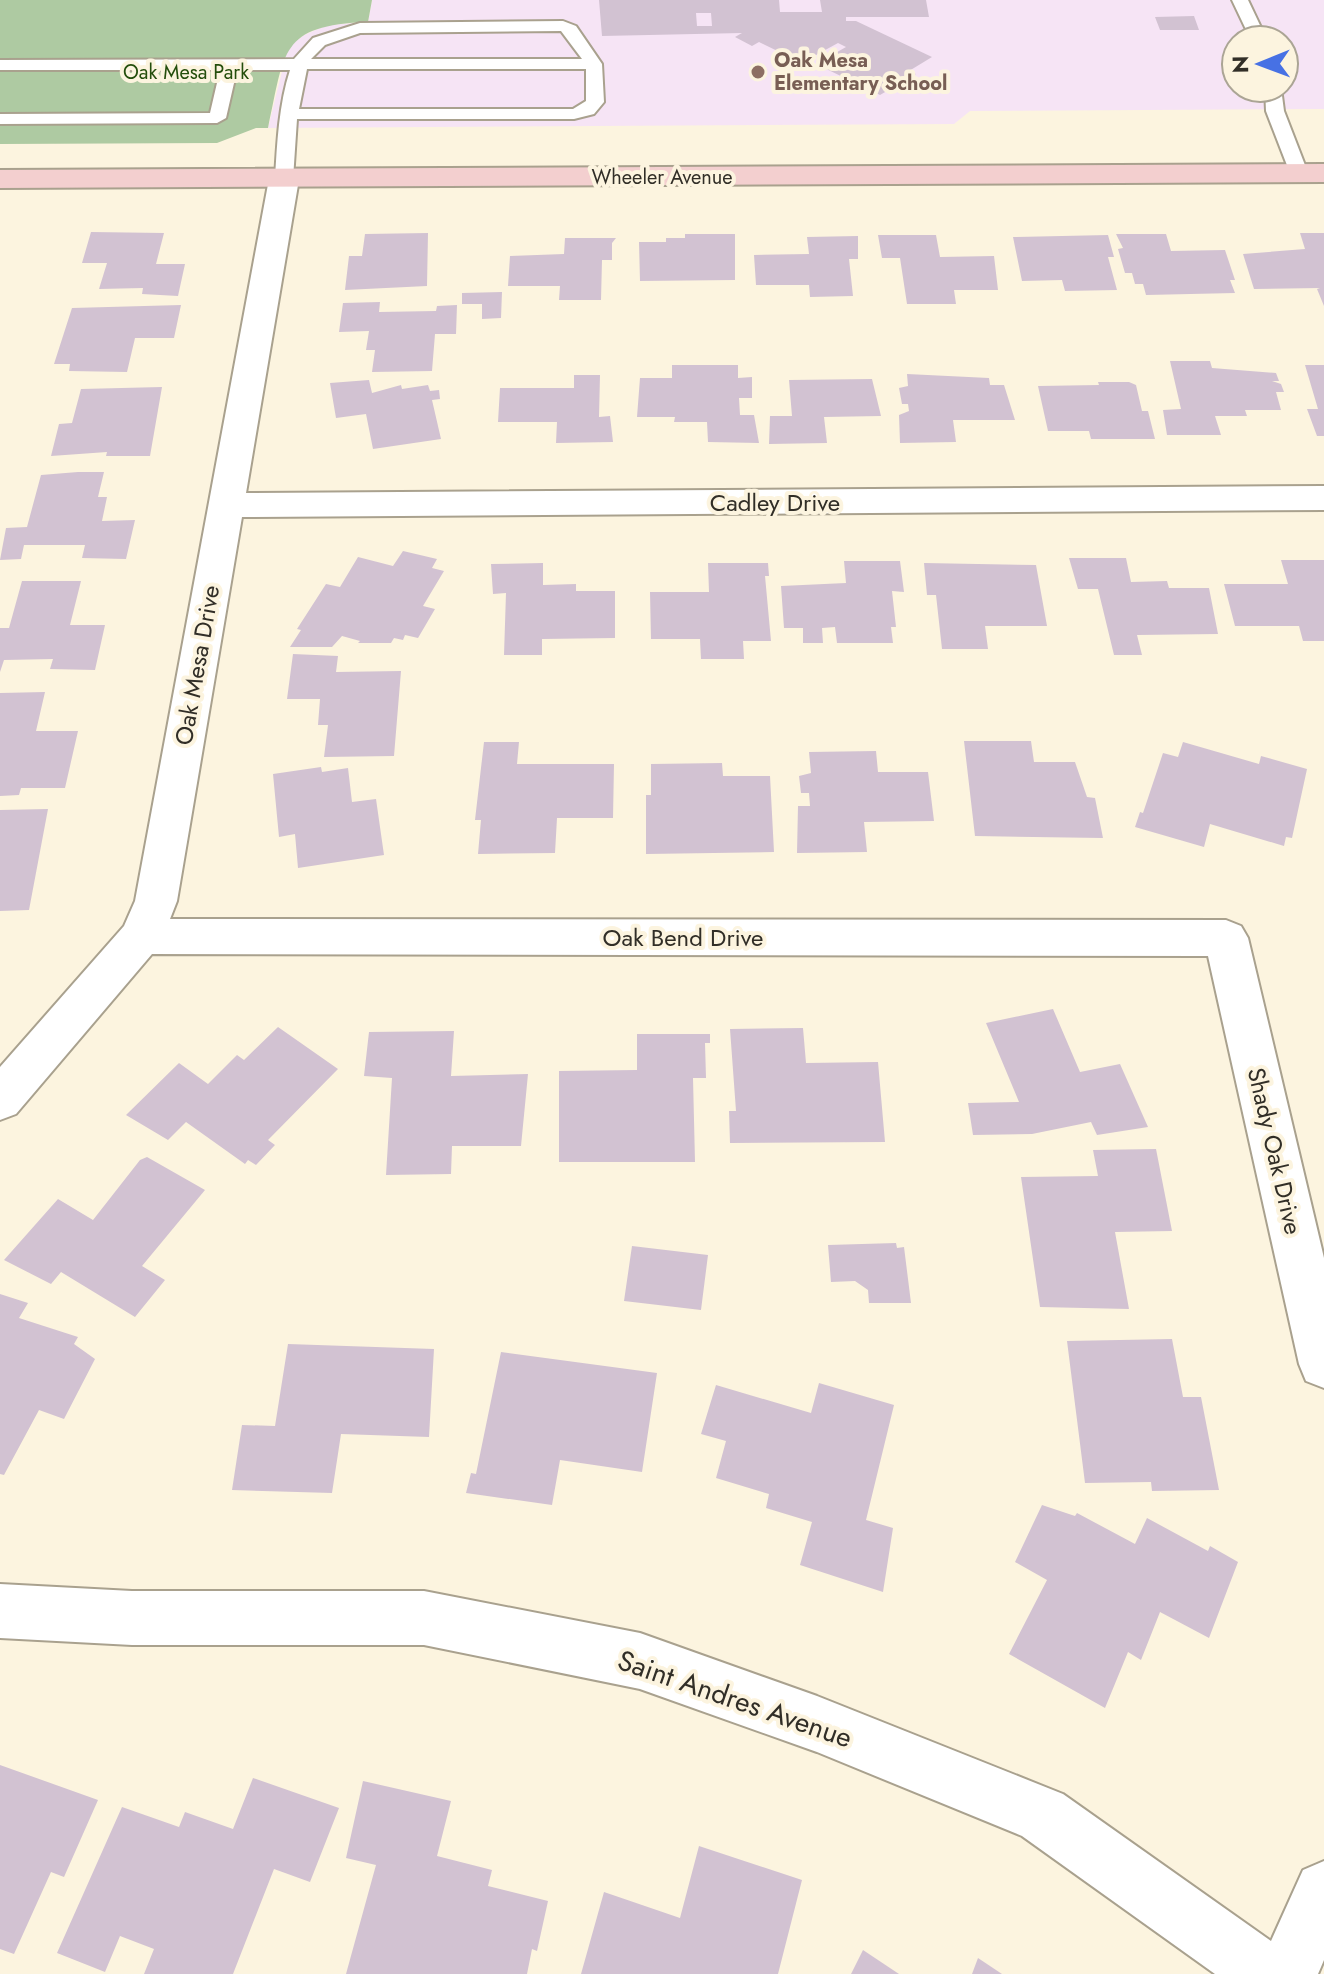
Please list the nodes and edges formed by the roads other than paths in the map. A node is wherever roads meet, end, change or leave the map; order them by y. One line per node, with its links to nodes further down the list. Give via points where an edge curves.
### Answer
1 (1240, 0): 2 (lane)
2 (1251, 24)
3 (300, 64): 4 (lane); 4 (lane, via 309,48 360,28 563,26); 6 (lane); 8 (lane)
4 (594, 64): 8 (lane, via 595,102 574,114)
5 (0, 65): 6 (lane)
6 (230, 65): 9 (lane, via 217,118)
7 (1274, 104): 10 (lane)
8 (291, 114): 12 (lane)
9 (0, 119)
10 (1311, 173): 12 (main road, Wheeler Avenue)
11 (0, 179): 12 (main road, Wheeler Avenue)
12 (284, 179): 14 (street, Oak Mesa Drive)
13 (1324, 498): 14 (street, Cadley Drive)
14 (225, 505): 15 (street, Oak Mesa Drive, via 156,901)
15 (141, 936): 16 (street, Oak Bend Drive); 17 (street, Oak Mesa Drive)
16 (1226, 938): 18 (street, Shady Oak Drive)
17 (0, 1100)
18 (1324, 1364)
19 (0, 1611): 21 (street, Saint Andres Avenue, via 132,1618 424,1618 640,1661 817,1724 1042,1815)
20 (1324, 1891): 22 (street)
21 (1266, 1974)
22 (1287, 1974)

